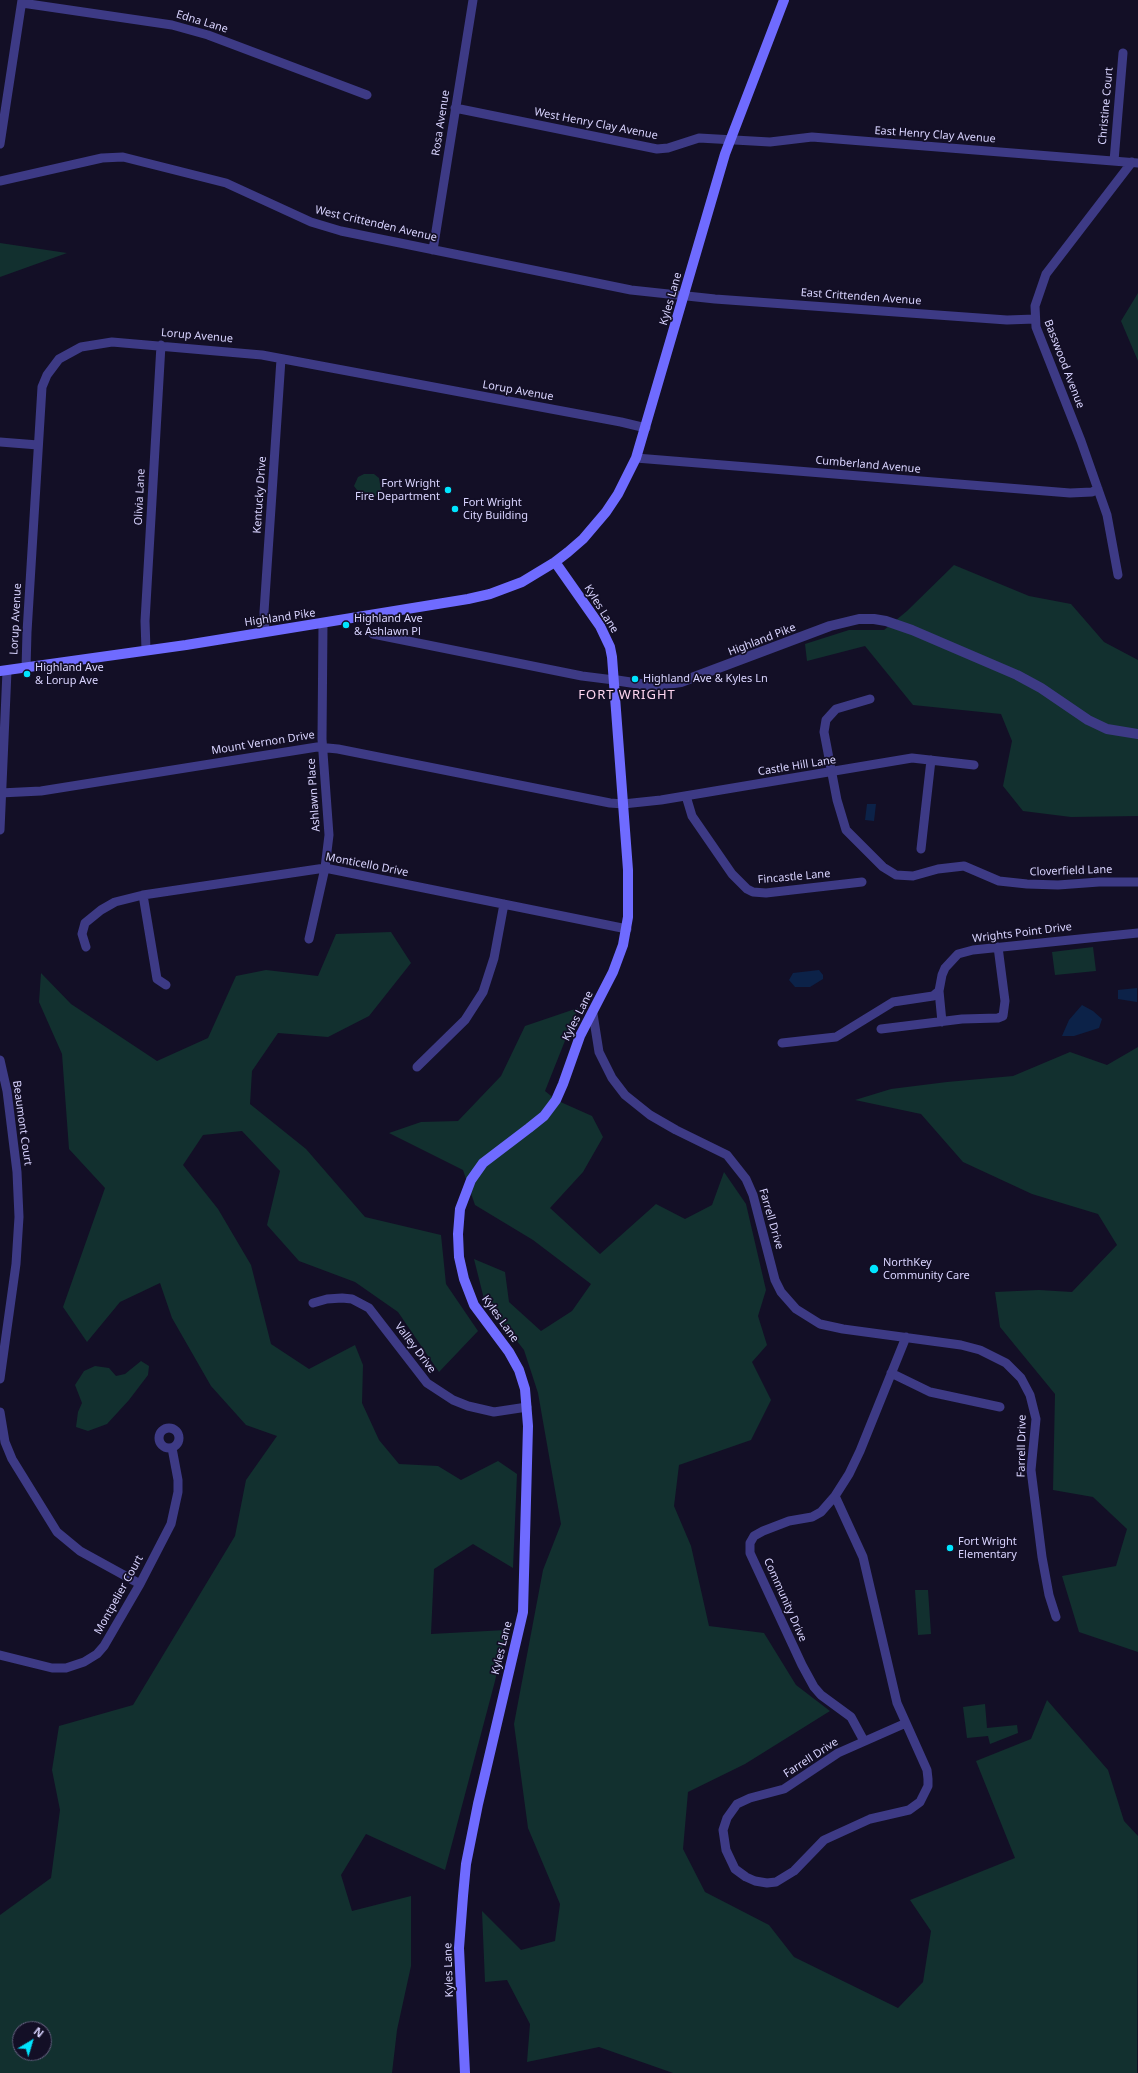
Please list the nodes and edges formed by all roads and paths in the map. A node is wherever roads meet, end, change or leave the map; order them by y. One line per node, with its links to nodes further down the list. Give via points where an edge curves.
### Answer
1 (473, 0): 7 (street, Rosa Avenue)
2 (784, 0): 8 (main road, Kyles Lane)
3 (22, 1): 5 (street); 6 (street, Edna Lane, via 172,25 208,35)
4 (1123, 53): 10 (street, Christine Court)
5 (5, 78): 9 (street)
6 (367, 95)
7 (456, 108): 8 (street, West Henry Clay Avenue, via 657,149 700,138); 13 (street, Rosa Avenue)
8 (732, 138): 10 (street, East Henry Clay Avenue, via 770,142 812,137); 14 (main road, Kyles Lane)
9 (0, 144)
10 (1114, 160): 11 (street, East Henry Clay Avenue)
11 (1135, 162): 15 (street, Basswood Avenue, via 1046,274 1037,296)
12 (0, 181): 13 (street, West Crittenden Avenue, via 102,158 123,157 231,185 311,222 341,231)
13 (433, 250): 14 (street, West Crittenden Avenue, via 631,290)
14 (685, 295): 15 (street, East Crittenden Avenue, via 1007,320); 18 (main road, Kyles Lane)
15 (1035, 319): 22 (street, Basswood Avenue)
16 (161, 345): 17 (street, Lorup Avenue); 20 (street, Lorup Avenue, via 112,342 91,344 70,351 59,359 49,371 42,387); 28 (street, Olivia Lane, via 145,621)
17 (281, 359): 18 (street, Lorup Avenue); 26 (street, Kentucky Drive, via 264,612)
18 (646, 428): 21 (main road, Kyles Lane)
19 (0, 442): 20 (street)
20 (38, 444): 29 (street, Lorup Avenue)
21 (636, 458): 22 (street, Cumberland Avenue, via 1070,493 1092,492); 23 (main road, Kyles Lane, via 606,512 583,539)
22 (1098, 489): 24 (street, Basswood Avenue)
23 (555, 562): 25 (main road, Highland Pike, via 522,582 490,594); 31 (main road, Kyles Lane, via 606,638 612,658)
24 (1118, 575)
25 (324, 623): 26 (main road, Highland Pike); 34 (street, Ashlawn Place)
26 (265, 632): 28 (main road, Highland Pike)
27 (373, 634): 31 (street, Highland Pike, via 582,676)
28 (146, 650): 29 (main road, Highland Pike)
29 (26, 669): 30 (main road, Highland Pike)
30 (4, 671): 38 (street)
31 (614, 680): 33 (street, Highland Pike, via 654,686 681,682 830,626 859,619 874,619 912,630 1017,674 1088,720 1107,729); 40 (main road, Kyles Lane)
32 (870, 699): 37 (street, Cloverfield Lane, via 836,709 826,720 824,732)
33 (1138, 734)
34 (323, 747): 38 (street, Mount Vernon Drive, via 41,791); 40 (street, Mount Vernon Drive); 43 (street, Ashlawn Place, via 329,835)
35 (931, 760): 36 (street, Castle Hill Lane); 37 (street, Castle Hill Lane, via 912,758); 42 (street)
36 (974, 765)
37 (832, 772): 39 (street, Castle Hill Lane); 45 (street, Cloverfield Lane, via 846,830 875,861 896,875 913,876 964,866 1010,883 1058,885)
38 (1, 793): 41 (street)
39 (686, 796): 40 (street, Castle Hill Lane); 44 (street, Fincastle Lane, via 692,816 732,874 742,886 753,892 766,893)
40 (623, 804): 48 (main road, Kyles Lane, via 629,903)
41 (0, 830)
42 (921, 849)
43 (325, 868): 46 (street, Monticello Drive); 47 (street, Monticello Drive); 50 (street, Ashlawn Place)
44 (862, 882)
45 (1138, 882)
46 (143, 896): 51 (street, Monticello Drive, via 115,902 91,916 83,930); 53 (street, via 157,979)
47 (504, 904): 48 (street, Monticello Drive); 60 (street, via 494,958 483,992 465,1020)
48 (626, 929): 55 (main road, Kyles Lane, via 613,972)
49 (1138, 932): 52 (street, Wrights Point Drive)
50 (309, 939)
51 (86, 947)
52 (998, 947): 54 (street, Wrights Point Drive, via 958,954 945,968); 56 (street, via 1005,1001 1005,1009 1001,1016)
53 (166, 985)
54 (939, 991): 56 (street, Wrights Point Drive); 58 (street, via 933,996 893,1002 836,1037)
55 (593, 1014): 62 (street, Farrell Drive, via 599,1052 612,1078 625,1095 650,1115 728,1155 746,1179 753,1195 775,1280 781,1292 796,1309 820,1324); 65 (main road, Kyles Lane, via 580,1036 556,1100 544,1116 483,1163 471,1180 460,1209 459,1250 464,1279 474,1305 509,1352 519,1370)
56 (942, 1022): 57 (street)
57 (881, 1029)
58 (782, 1043)
59 (0, 1060): 64 (street, Beaumont Court, via 7,1091 17,1172 19,1217 16,1264)
60 (417, 1067)
61 (313, 1303): 65 (street, Valley Drive, via 342,1298 352,1299 369,1308 427,1383 453,1400 494,1412)
62 (906, 1337): 63 (street); 71 (street, Farrell Drive, via 980,1350 996,1357 1021,1378 1030,1395 1036,1419 1031,1470 1042,1557)
63 (891, 1373): 66 (street, via 930,1392); 69 (street, via 860,1451)
64 (0, 1380)
65 (527, 1407): 75 (main road, Kyles Lane, via 526,1571 523,1612 478,1804 466,1864 463,1896 460,1948)
66 (1000, 1407)
67 (0, 1412): 70 (street, via 12,1459 57,1532 80,1551)
68 (172, 1448): 70 (street, Montpelier Court, via 178,1480 174,1514)
69 (835, 1496): 73 (street, Farrell Drive, via 863,1557 897,1703); 74 (street, Community Drive, via 821,1512 812,1517 788,1521 754,1536 750,1543 750,1553 814,1687 851,1717)
70 (140, 1584): 72 (street, Montpelier Court, via 104,1646 84,1662 66,1668 52,1668)
71 (1056, 1617)
72 (0, 1655)
73 (906, 1723): 74 (street, Farrell Drive); 74 (street, Farrell Drive, via 928,1774 928,1786 920,1802 904,1812 870,1819 824,1840 794,1870 776,1882 767,1883 746,1878 735,1868 723,1837 724,1824 734,1808 750,1798 784,1789 802,1779 824,1761)
74 (864, 1741)
75 (465, 2073)

